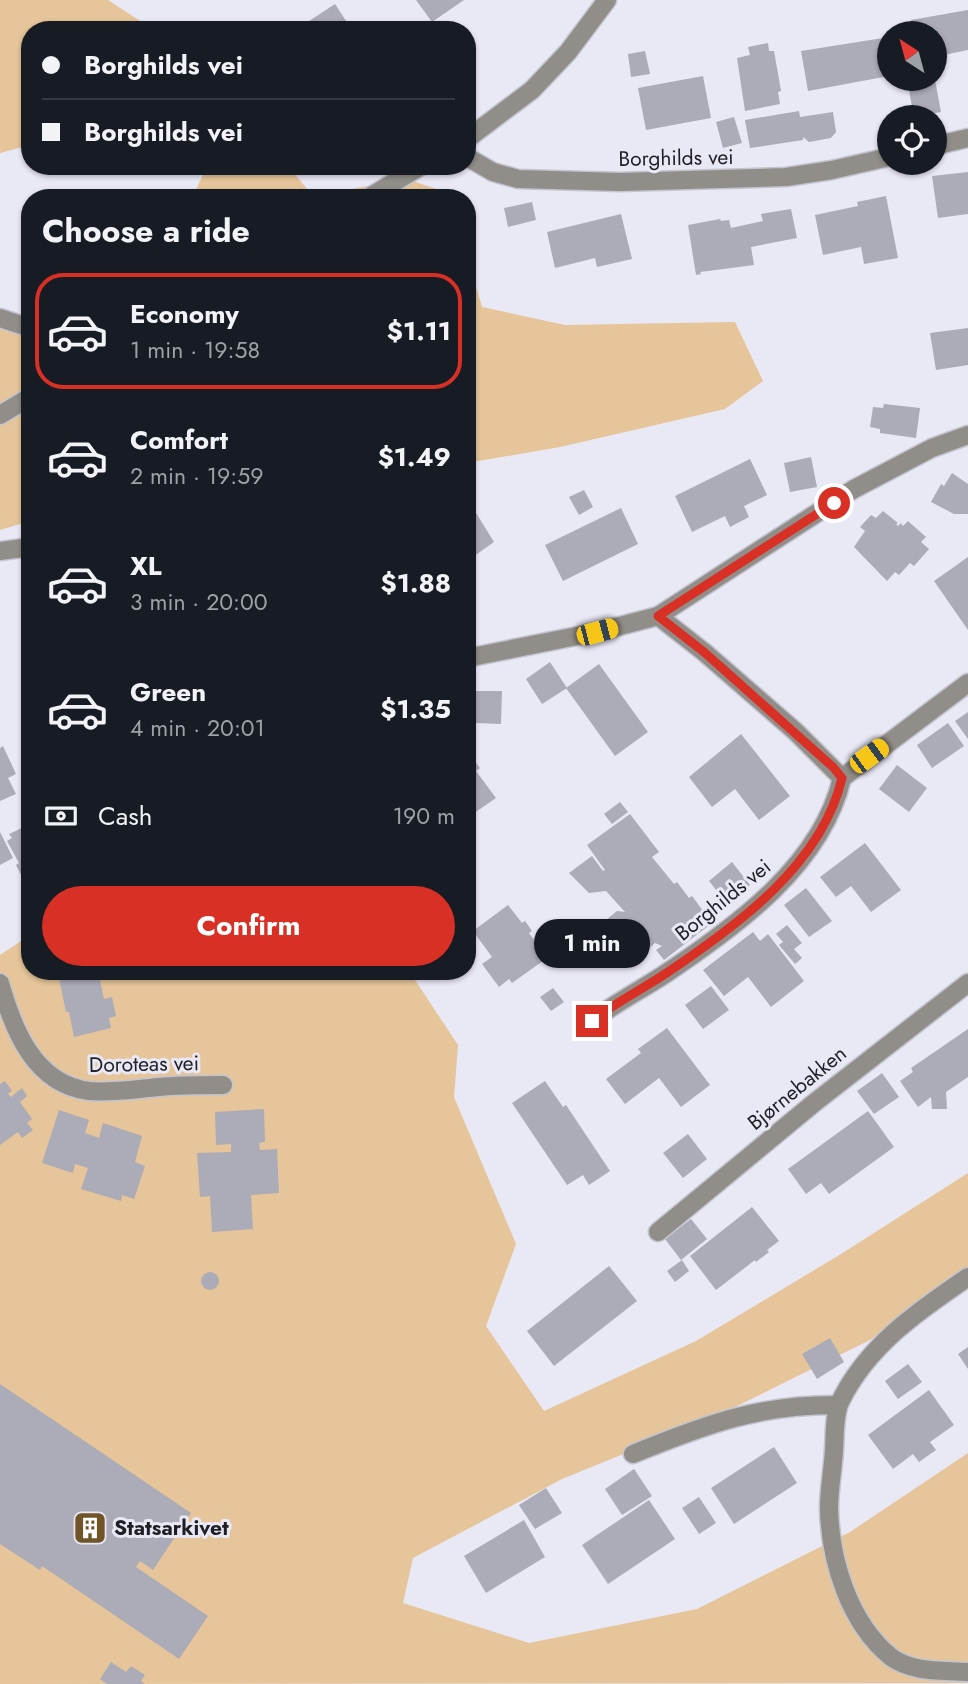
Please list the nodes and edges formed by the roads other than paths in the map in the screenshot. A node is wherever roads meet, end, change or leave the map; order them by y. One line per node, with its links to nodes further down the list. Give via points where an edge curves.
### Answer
1 (607, 0): 2 (street, via 533,90)
2 (476, 132)
3 (968, 138): 4 (street)
4 (947, 143)
5 (877, 160): 6 (street, Borghilds vei, via 786,177 620,182 518,179)
6 (476, 162)
7 (406, 175): 8 (street)
8 (383, 189)
9 (0, 317): 10 (street)
10 (21, 325)
11 (21, 402): 12 (street)
12 (0, 415)
13 (968, 435): 16 (street, via 932,448 854,489)
14 (21, 548): 15 (street)
15 (0, 551)
16 (658, 616): 17 (street); 19 (street, via 786,723)
17 (476, 656)
18 (968, 683): 19 (street)
19 (842, 778): 22 (street, Borghilds vei, via 837,800 785,881 700,949)
20 (0, 983): 23 (street, Doroteas vei, via 17,1034 30,1054 41,1068 72,1087 107,1091)
21 (968, 983): 24 (street, Bjørnebakken)
22 (592, 1021)
23 (223, 1085)
24 (658, 1231)
25 (968, 1278): 26 (street, via 897,1328 871,1356)
26 (838, 1405): 27 (street, via 791,1406 738,1415); 28 (street, via 830,1508 840,1574 853,1609 891,1656 911,1668)
27 (633, 1454)
28 (968, 1672)

